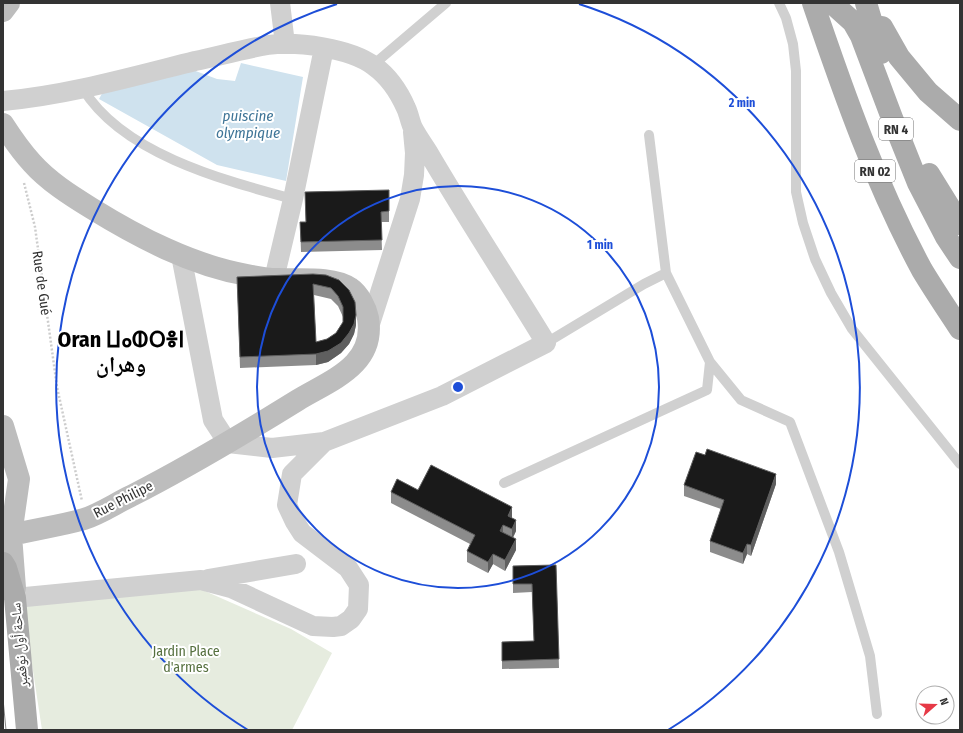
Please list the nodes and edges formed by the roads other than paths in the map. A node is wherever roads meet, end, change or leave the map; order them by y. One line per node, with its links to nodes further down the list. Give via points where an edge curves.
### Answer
1 (9, 3): 9 (street)
2 (280, 3): 10 (street)
3 (446, 3): 12 (lane)
4 (779, 3): 33 (lane, via 793,44 796,71 796,192 803,223 816,259 831,293 852,329)
5 (812, 3): 25 (main road, RN 02, via 857,130 889,204 923,271)
6 (832, 3): 22 (main road, RN 4, via 853,22 861,36 918,183)
7 (866, 3): 20 (main road, RN 4, via 894,94 914,146)
8 (870, 3): 15 (main road, via 899,58 928,92)
9 (3, 11)
10 (285, 44): 11 (street); 13 (street, via 240,50)
11 (324, 48): 12 (street, via 358,56); 19 (street)
12 (373, 65): 17 (street, via 397,92)
13 (83, 88): 14 (street); 19 (lane, via 90,101 115,125 137,141 191,168)
14 (3, 101)
15 (960, 120)
16 (3, 124): 21 (street, via 33,164 63,190 119,225)
17 (413, 128): 26 (street, via 415,153 410,199); 28 (street)
18 (649, 135): 23 (lane)
19 (293, 199): 24 (street)
20 (960, 224)
21 (181, 255): 24 (street, via 245,275); 32 (street, via 213,420)
22 (960, 258)
23 (666, 273): 28 (lane); 29 (lane)
24 (274, 279): 26 (street, via 321,280 351,288 367,312)
25 (954, 313): 27 (main road, RN 02)
26 (369, 327): 32 (street, Rue Philipe, via 368,342 363,354 347,371)
27 (960, 329)
28 (546, 343): 31 (street, via 442,396)
29 (710, 362): 34 (lane, via 707,390); 40 (lane, via 740,400 790,422 844,567 870,656)
30 (3, 426): 35 (street, via 19,479)
31 (324, 442): 32 (street, via 272,448); 38 (street, via 292,474 287,505 302,533 348,568 359,585 358,609 351,619 341,626 313,626 231,588)
32 (228, 443): 35 (street, Rue Philipe, via 151,486 85,518)
33 (960, 464)
34 (504, 483)
35 (7, 534): 39 (street)
36 (3, 563): 39 (main road, ساحة أول نوفمبر)
37 (296, 564): 38 (street)
38 (201, 580): 39 (street)
39 (15, 598): 41 (main road, ساحة أول نوفمبر)
40 (877, 714)
41 (27, 730)

